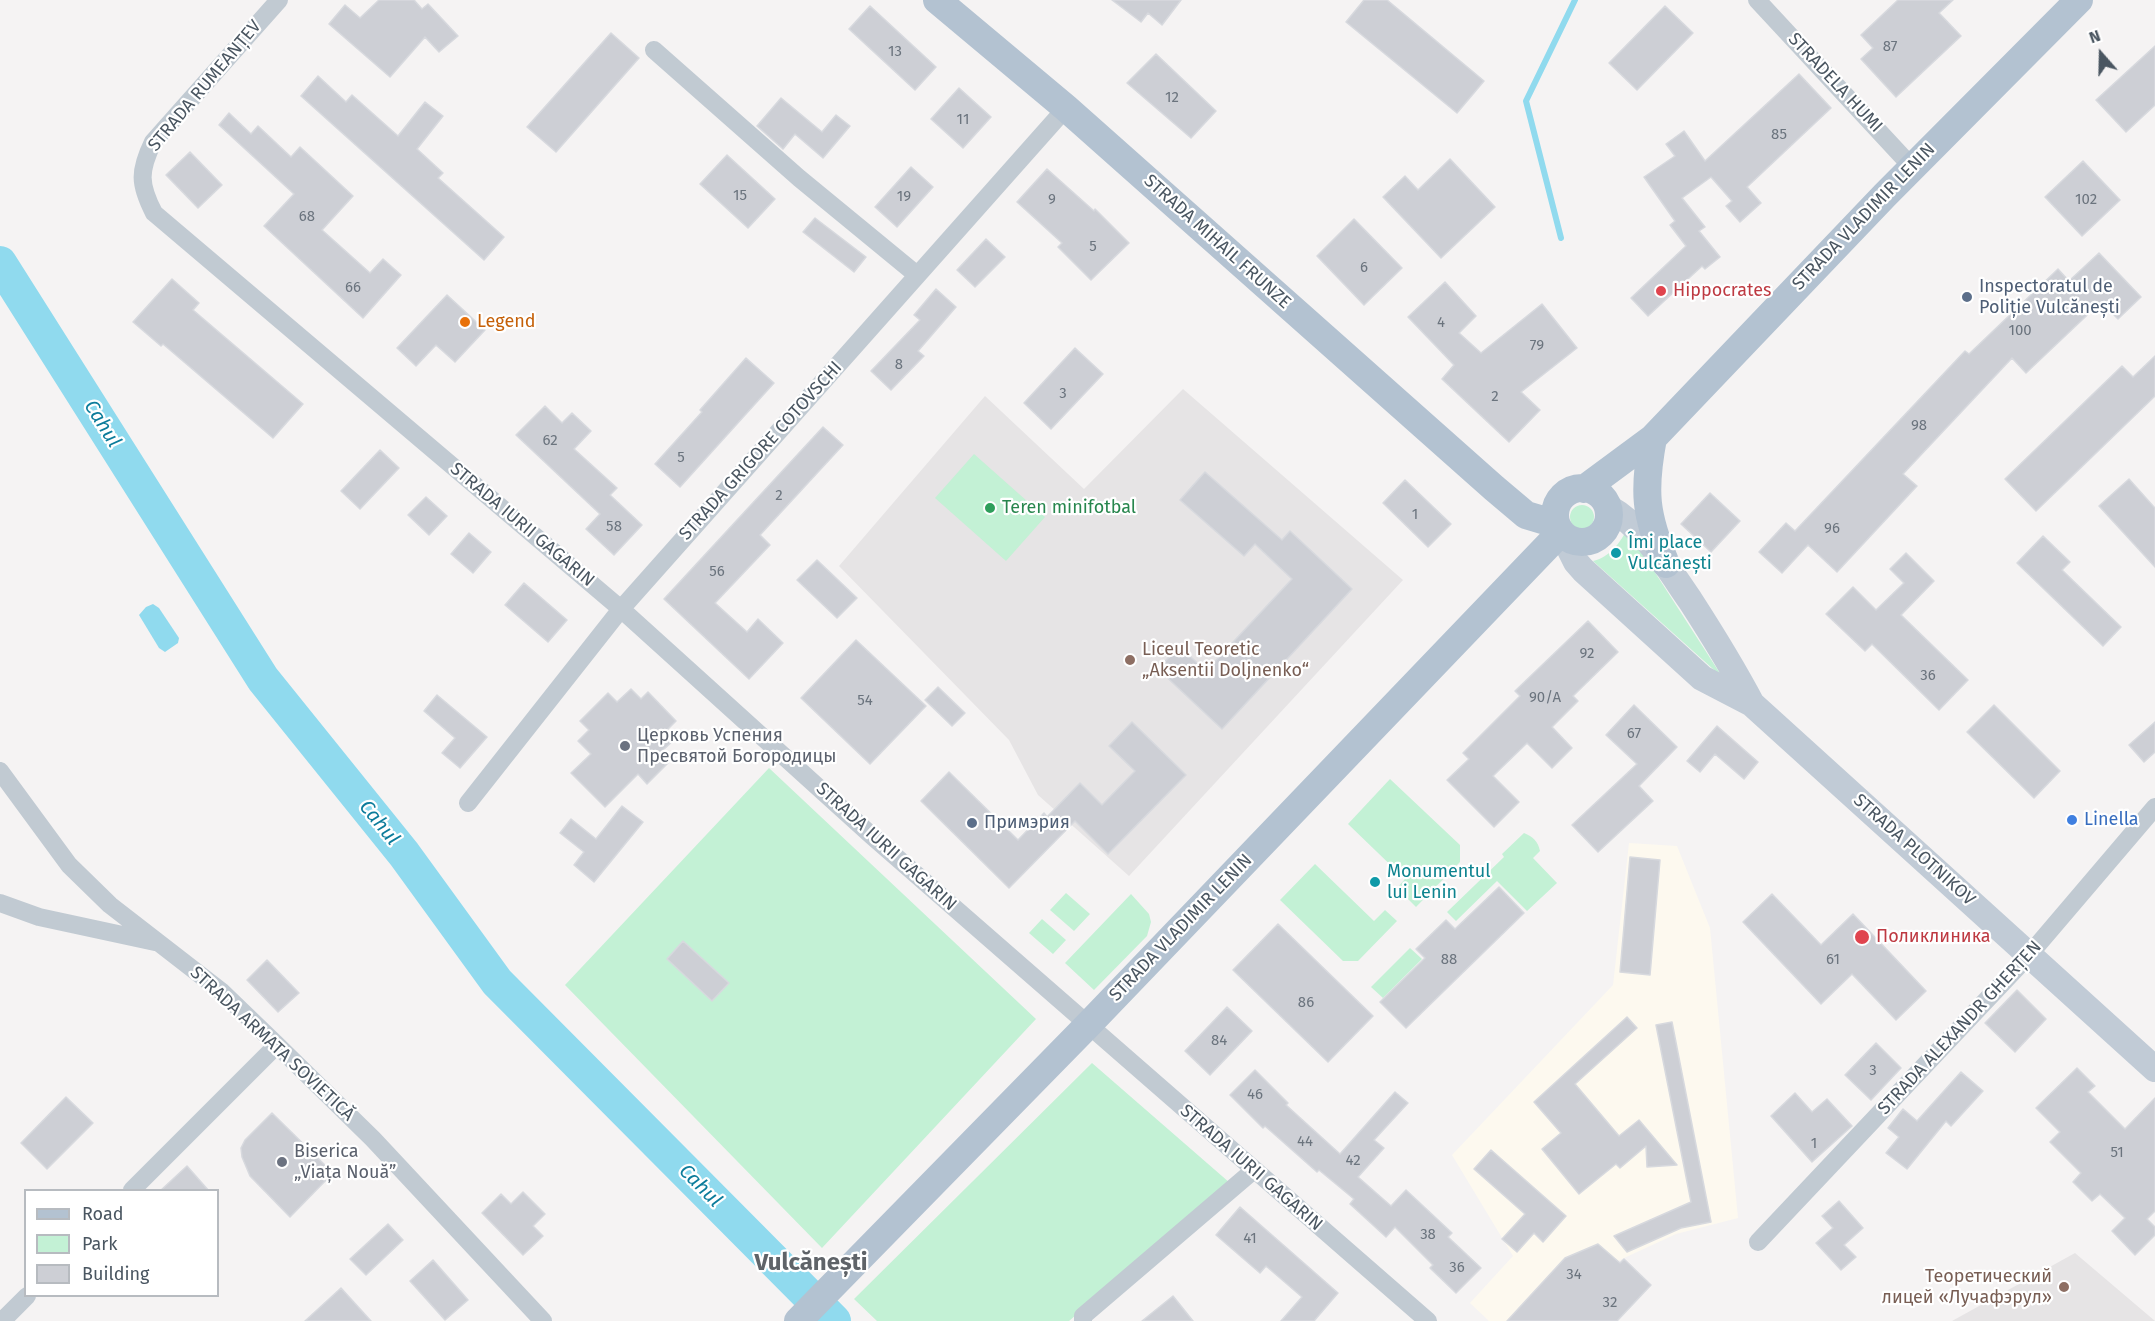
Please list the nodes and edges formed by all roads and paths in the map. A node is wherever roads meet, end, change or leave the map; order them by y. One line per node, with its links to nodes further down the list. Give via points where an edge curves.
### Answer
1 (279, 0): 8 (street, STRADA RUMEANȚEV, via 153,142)
2 (937, 0): 6 (main road, STRADA MIHAIL FRUNZE)
3 (1757, 0): 7 (street, STRADELA HUMI)
4 (2079, 0): 7 (main road, STRADA VLADIMIR LENIN)
5 (654, 50): 9 (street, via 799,178)
6 (1066, 108): 9 (street, STRADA GRIGORE COTOVSCHI); 12 (main road, STRADA MIHAIL FRUNZE, via 1526,515)
7 (1912, 167): 10 (main road, STRADA VLADIMIR LENIN)
8 (141, 177): 14 (street, STRADA IURII GAGARIN, via 154,213)
9 (917, 275): 14 (street, STRADA GRIGORE COTOVSCHI)
10 (1653, 438): 11 (main road, STRADA VLADIMIR LENIN); 12 (main road, STRADA VLADIMIR LENIN); 13 (main road, via 1646,495 1654,536)
11 (1608, 507): 12 (main road, via 1600,496); 12 (main road, STRADA VLADIMIR LENIN, via 1605,528 1593,540 1576,541); 13 (main road, STRADA PLOTNIKOV, via 1630,522)
12 (1565, 511): 15 (main road, STRADA PLOTNIKOV, via 1576,562 1583,570 1702,678); 22 (main road, STRADA VLADIMIR LENIN)
13 (1666, 564): 15 (main road, STRADA PLOTNIKOV, via 1727,657)
14 (621, 609): 17 (street, STRADA GRIGORE COTOVSCHI); 22 (street, STRADA IURII GAGARIN)
15 (1752, 704): 21 (main road, STRADA PLOTNIKOV)
16 (0, 771): 20 (street, STRADA ARMATA SOVIETICĂ, via 69,865 110,905)
17 (468, 803)
18 (2155, 807): 21 (street, STRADA ALEXANDR GHERȚEN)
19 (0, 903): 20 (street, via 39,917)
20 (161, 943): 23 (street, STRADA ARMATA SOVIETICĂ, via 221,991)
21 (2029, 955): 24 (main road, STRADA PLOTNIKOV); 27 (street, STRADA ALEXANDR GHERȚEN)
22 (1088, 1025): 25 (street, STRADA IURII GAGARIN); 31 (main road, STRADA VLADIMIR LENIN)
23 (277, 1045): 26 (street); 30 (street, STRADA ARMATA SOVIETICĂ, via 373,1139)
24 (2155, 1069)
25 (1254, 1170): 32 (street, via 1083,1316); 33 (street, STRADA IURII GAGARIN)
26 (134, 1189)
27 (1758, 1242)
28 (26, 1297): 29 (street)
29 (2, 1321)
30 (543, 1321)
31 (798, 1321)
32 (1083, 1321)
33 (1428, 1321)

